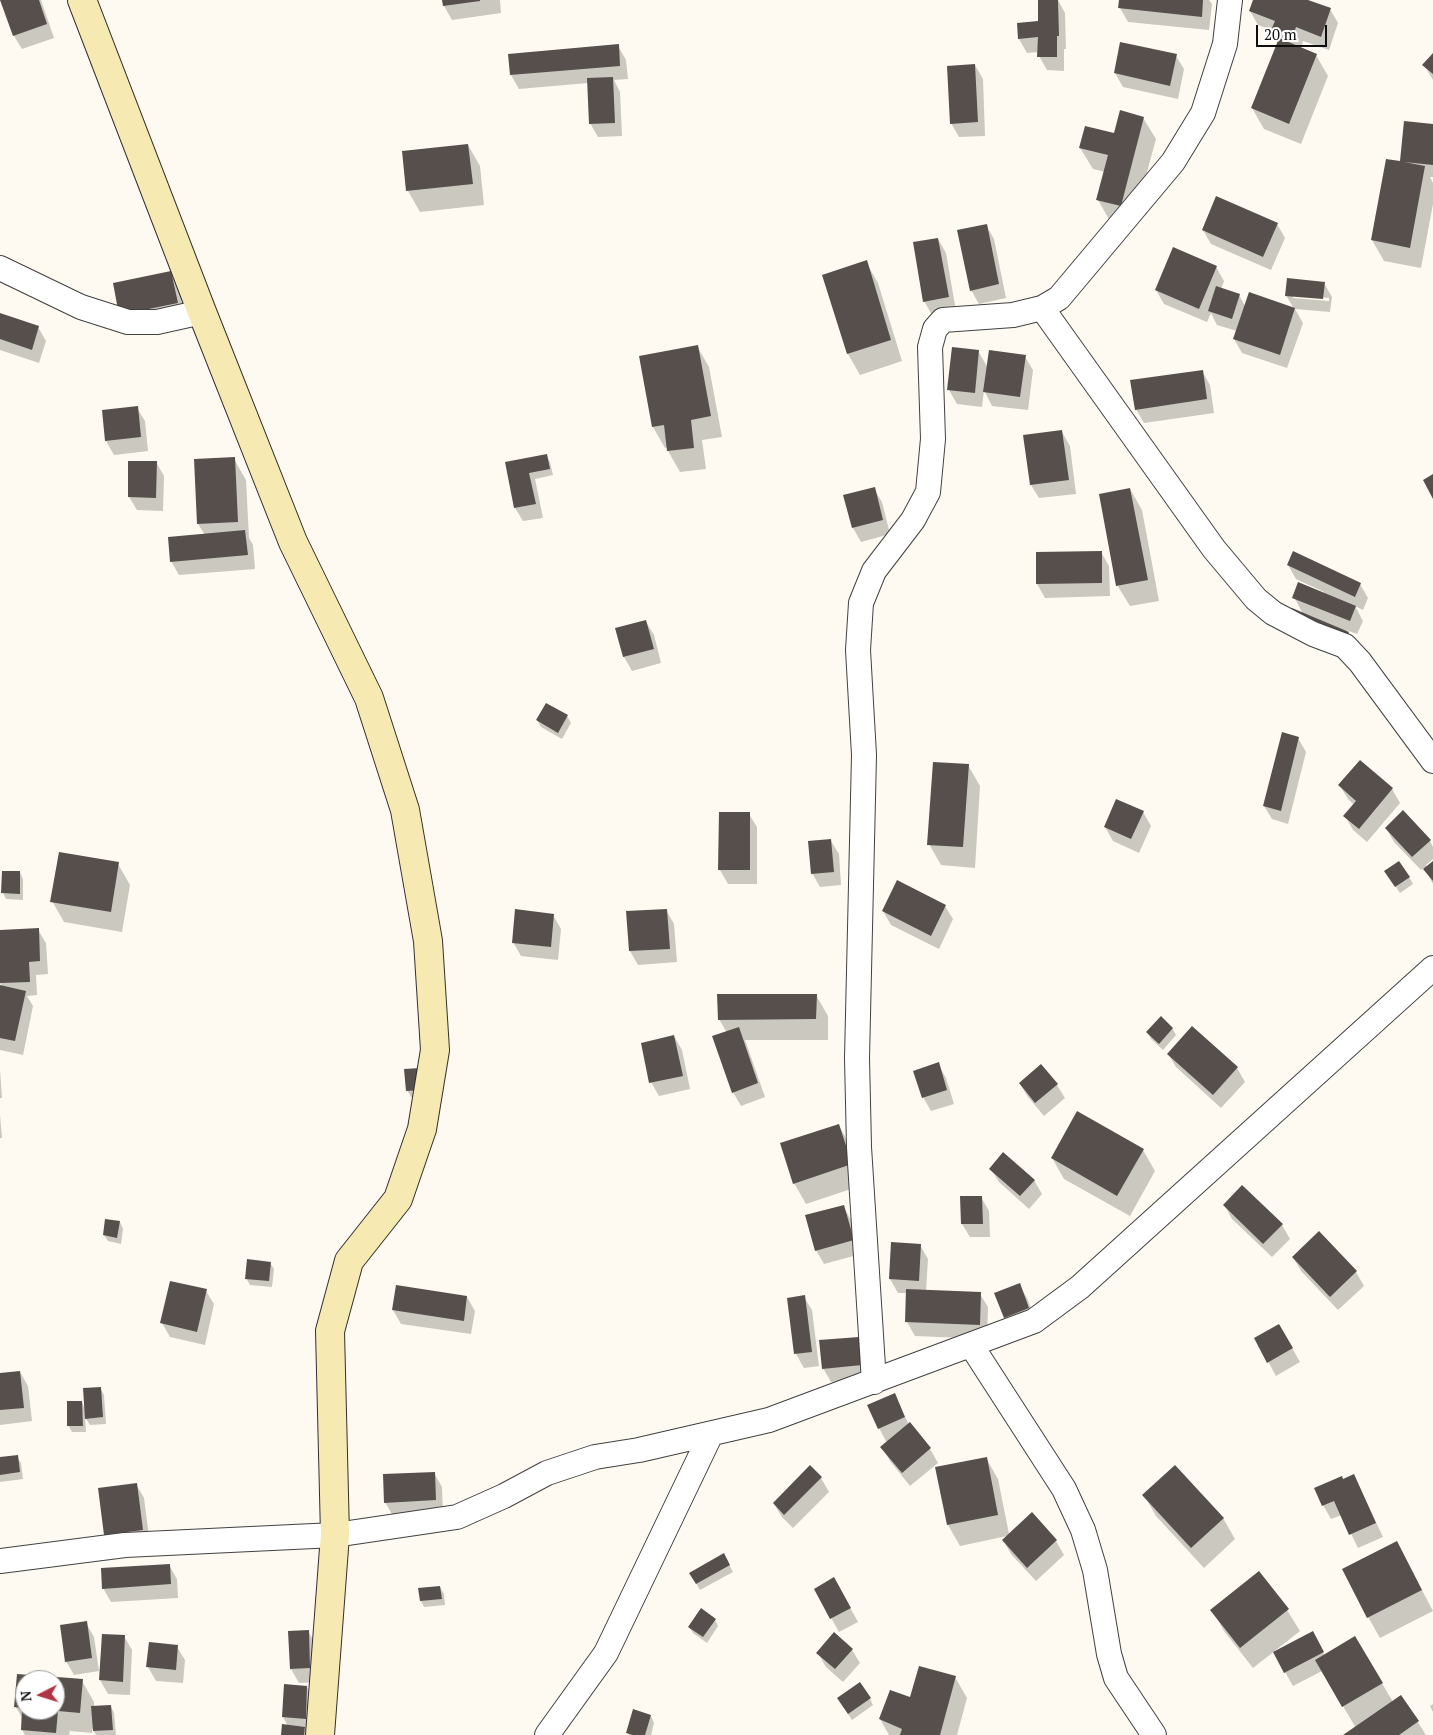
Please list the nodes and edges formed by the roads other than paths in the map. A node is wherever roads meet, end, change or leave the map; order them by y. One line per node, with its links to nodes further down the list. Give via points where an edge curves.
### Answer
1 (82, 0): 5 (street)
2 (1230, 0): 4 (street, via 1225,44 1203,113 1173,162 1059,298)
3 (0, 268): 5 (street, via 81,307 128,322 157,322)
4 (1042, 308): 6 (street, via 1214,549 1256,599 1273,614 1346,646); 9 (street, via 1013,315 943,320 935,329 930,347 933,439 928,492 913,520 874,571 861,603 858,650 864,755 857,1058 859,1147)
5 (202, 312): 11 (street, via 293,542 369,698 405,810 428,941 435,1050 422,1129 398,1198 348,1260 330,1331)
6 (1433, 761)
7 (1433, 968): 8 (street, via 1080,1287 1034,1321)
8 (970, 1346): 9 (street); 15 (street, via 1064,1489 1083,1530 1116,1678)
9 (874, 1382): 10 (street, via 769,1420)
10 (711, 1434): 11 (street, via 595,1456 548,1473 457,1517); 14 (street, via 606,1653)
11 (335, 1535): 12 (street, via 125,1545); 13 (street)
12 (0, 1561)
13 (320, 1735)
14 (547, 1735)
15 (1154, 1735)

